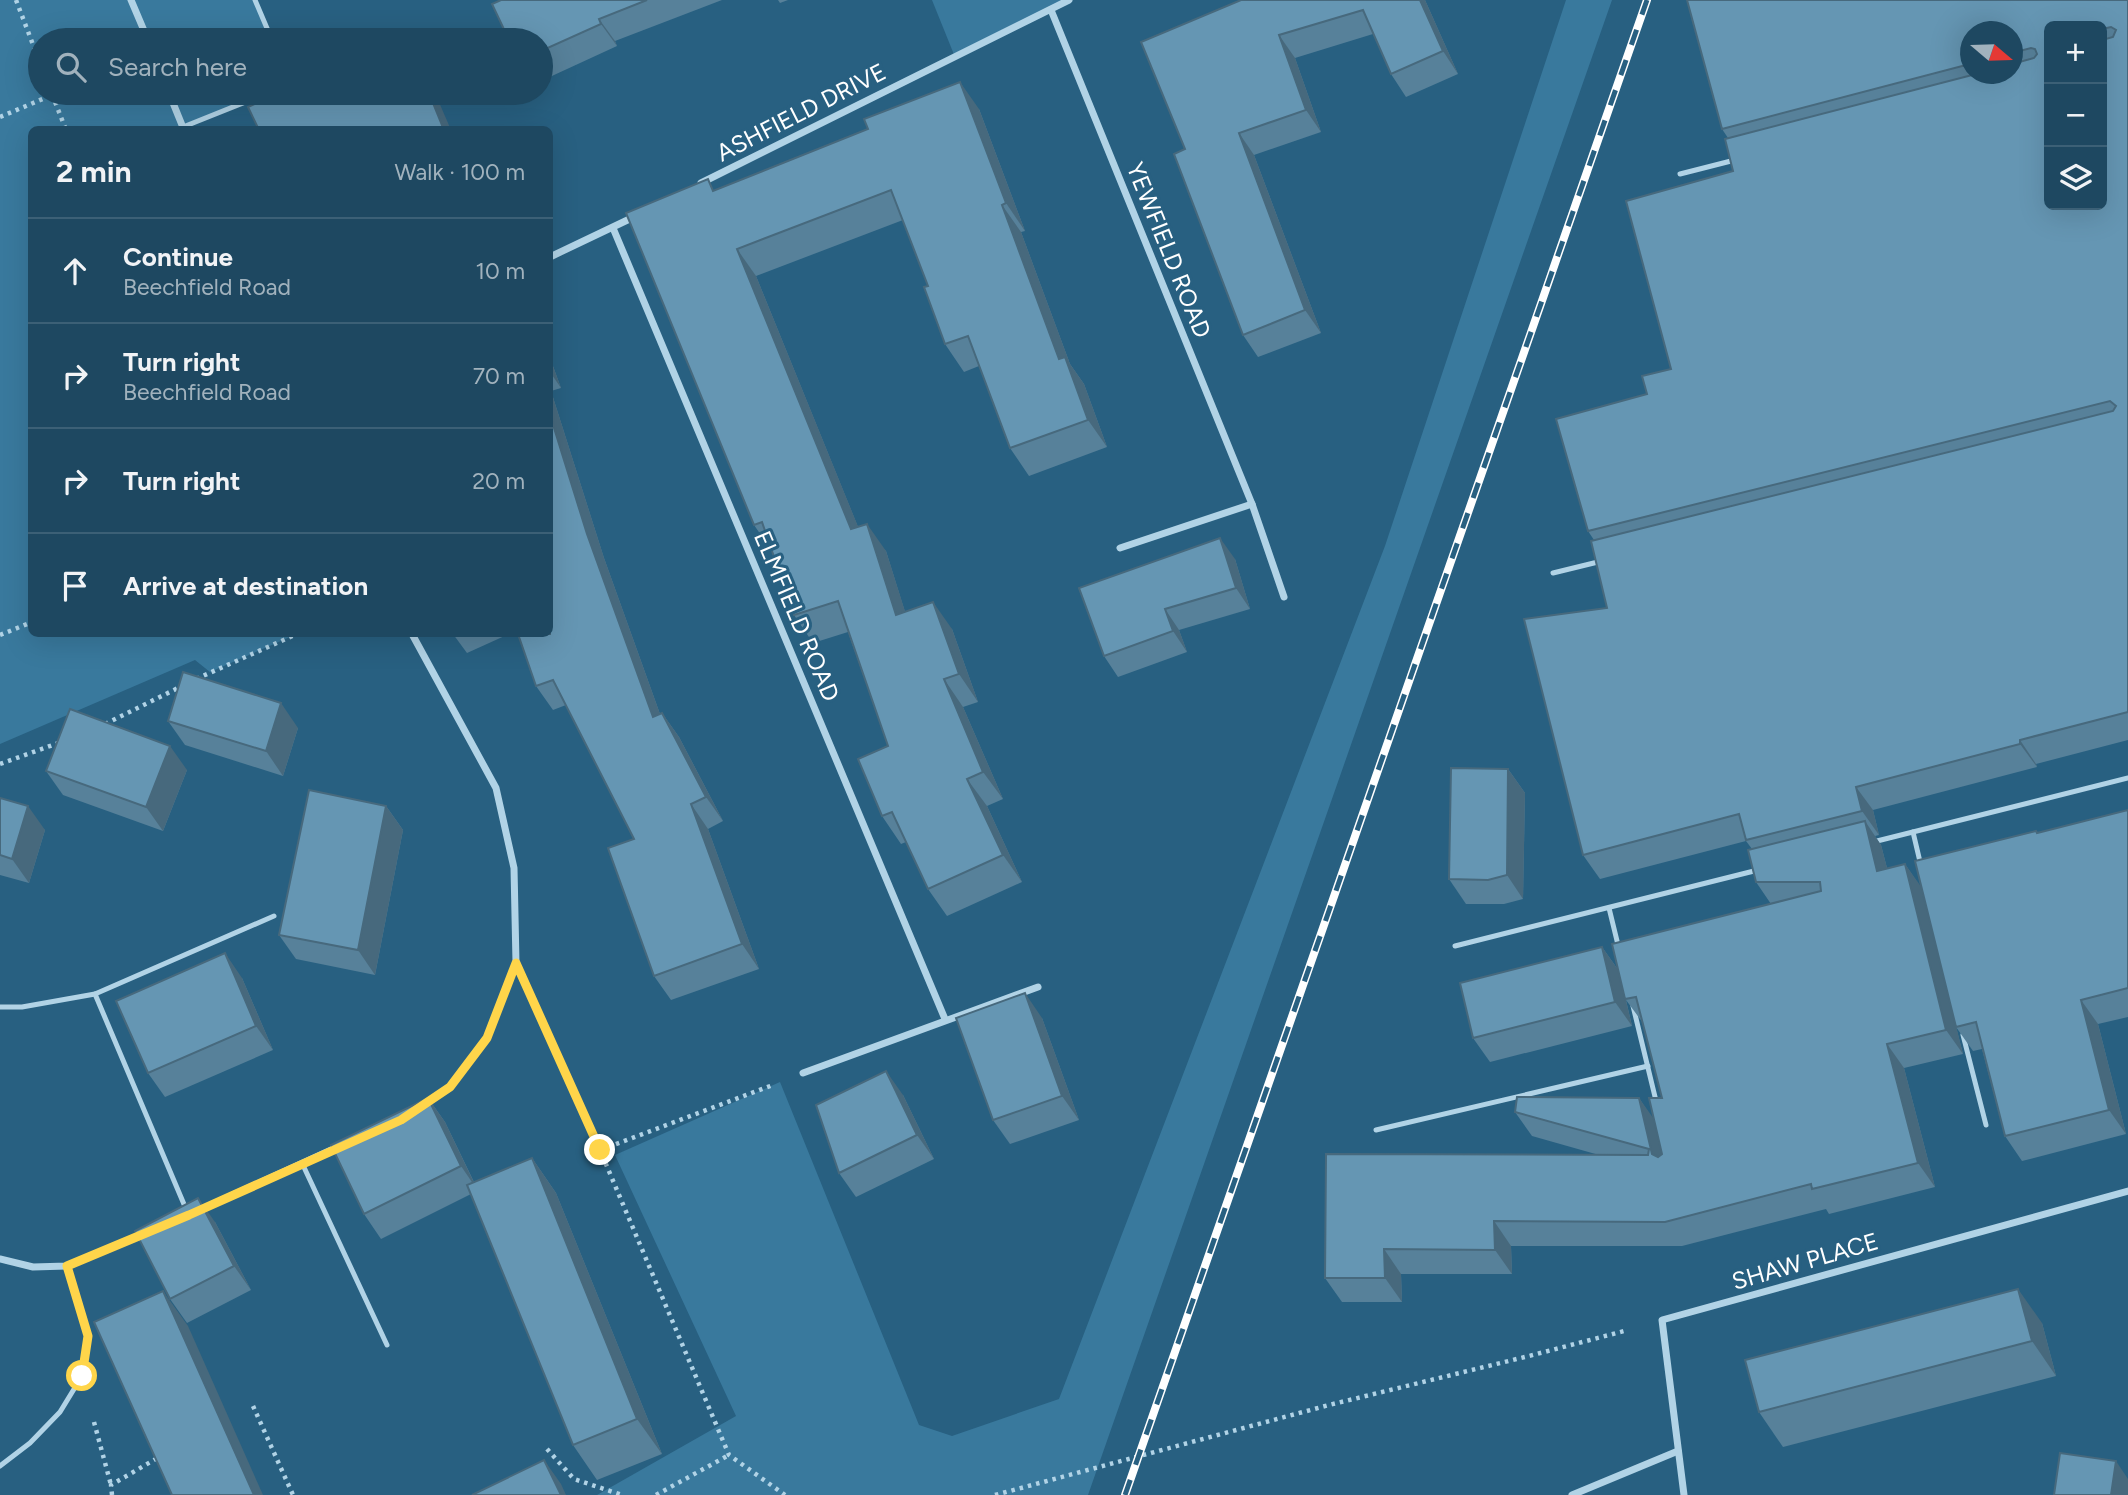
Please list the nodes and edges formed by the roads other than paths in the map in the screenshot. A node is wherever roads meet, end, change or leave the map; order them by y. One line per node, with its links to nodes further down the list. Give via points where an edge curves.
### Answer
1 (131, 0): 5 (street)
2 (256, 0): 6 (lane)
3 (1069, 0): 4 (street, ASHFIELD DRIVE)
4 (1051, 10): 13 (street, ASHFIELD DRIVE); 17 (street, YEWFIELD ROAD)
5 (143, 28)
6 (267, 28)
7 (174, 105): 9 (street)
8 (239, 105): 10 (lane)
9 (182, 126)
10 (188, 126)
11 (1746, 157): 12 (lane)
12 (1681, 174)
13 (698, 185)
14 (649, 209): 15 (street)
15 (613, 228): 16 (street); 36 (street, ELMFIELD ROAD)
16 (553, 256)
17 (1252, 504): 18 (street); 21 (street, YEWFIELD ROAD)
18 (1120, 548)
19 (1607, 560): 20 (lane)
20 (1553, 573)
21 (1284, 597)
22 (414, 637): 40 (street, via 496,788 514,868 516,963 487,1038 450,1087)
23 (2128, 778): 24 (lane)
24 (1913, 832): 25 (lane); 27 (lane)
25 (1860, 845)
26 (1768, 868): 28 (lane)
27 (1923, 872)
28 (1609, 908): 30 (lane); 31 (lane)
29 (274, 916): 33 (lane)
30 (1455, 946)
31 (1622, 961)
32 (1038, 987): 36 (street)
33 (95, 994): 35 (lane); 47 (lane)
34 (1632, 1000): 38 (lane)
35 (0, 1007)
36 (945, 1020): 39 (street)
37 (1963, 1031): 42 (lane)
38 (1648, 1066): 41 (lane); 43 (lane)
39 (803, 1073)
40 (411, 1113)
41 (1660, 1115)
42 (1986, 1125)
43 (1376, 1130)
44 (351, 1141): 45 (street)
45 (302, 1163): 47 (street); 51 (lane)
46 (2128, 1191): 52 (street, SHAW PLACE, via 1661,1321)
47 (189, 1215)
48 (152, 1230): 50 (street)
49 (0, 1259): 50 (street, via 33,1267)
50 (67, 1266): 53 (lane, via 88,1336 82,1376 60,1412)
51 (387, 1345)
52 (1678, 1451): 54 (street); 55 (street)
53 (0, 1466)
54 (1572, 1495)
55 (1684, 1495)

